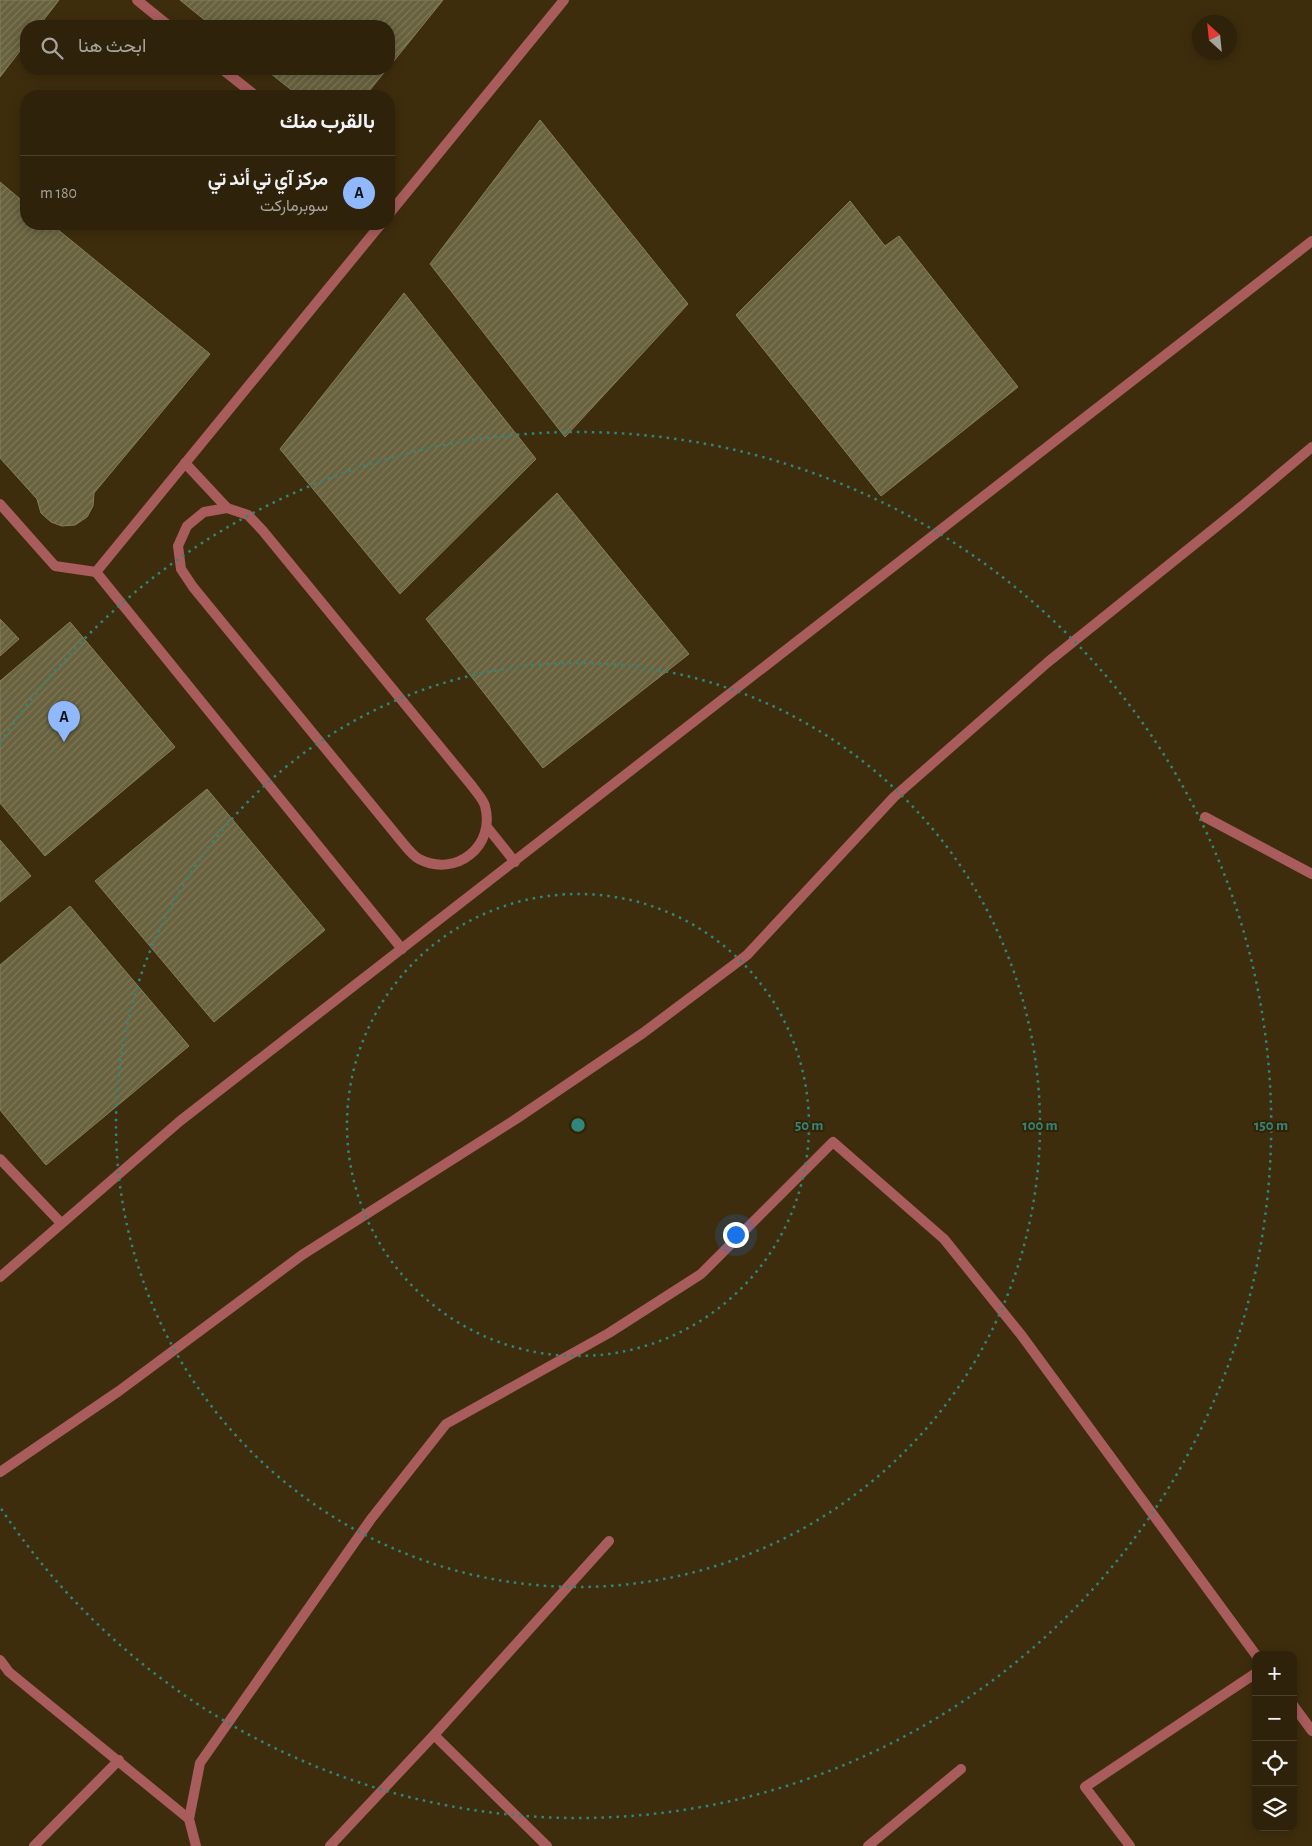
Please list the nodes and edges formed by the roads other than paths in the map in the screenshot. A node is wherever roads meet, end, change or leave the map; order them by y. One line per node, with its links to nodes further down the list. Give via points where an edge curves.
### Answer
1 (137, 0): 3 (street)
2 (564, 0): 6 (street)
3 (162, 20)
4 (230, 75): 5 (street)
5 (248, 90)
6 (395, 203)
7 (376, 230): 10 (street)
8 (1312, 241): 16 (street)
9 (1312, 447): 22 (street, via 1048,662 894,796 747,955 642,1033 516,1118 302,1255 119,1391)
10 (184, 463): 12 (street); 13 (street)
11 (0, 504): 13 (street, via 55,566)
12 (227, 508): 15 (street, via 248,515 263,531 459,771 485,804); 15 (street, via 204,512 187,526 178,546 180,569 193,587 417,858 439,866 461,862 478,848)
13 (96, 572): 18 (street)
14 (1205, 817): 17 (street)
15 (487, 827): 16 (street)
16 (515, 862): 18 (street)
17 (1312, 874)
18 (402, 948): 20 (street, via 180,1121)
19 (0, 1159): 20 (street)
20 (61, 1224): 21 (street)
21 (0, 1277)
22 (0, 1472)
23 (610, 1541): 29 (street)
24 (1253, 1651): 32 (street, via 1022,1336 944,1240 833,1142 701,1274 609,1333 446,1424 371,1519 200,1764)
25 (0, 1660): 30 (street, via 9,1672)
26 (1252, 1676): 38 (street, via 1085,1787)
27 (1297, 1710): 28 (street)
28 (1312, 1730)
29 (434, 1735): 35 (street); 36 (street)
30 (118, 1760): 32 (street); 33 (street)
31 (961, 1769): 37 (street)
32 (189, 1819): 34 (street)
33 (34, 1846)
34 (196, 1846)
35 (330, 1846)
36 (546, 1846)
37 (868, 1846)
38 (1130, 1846)

